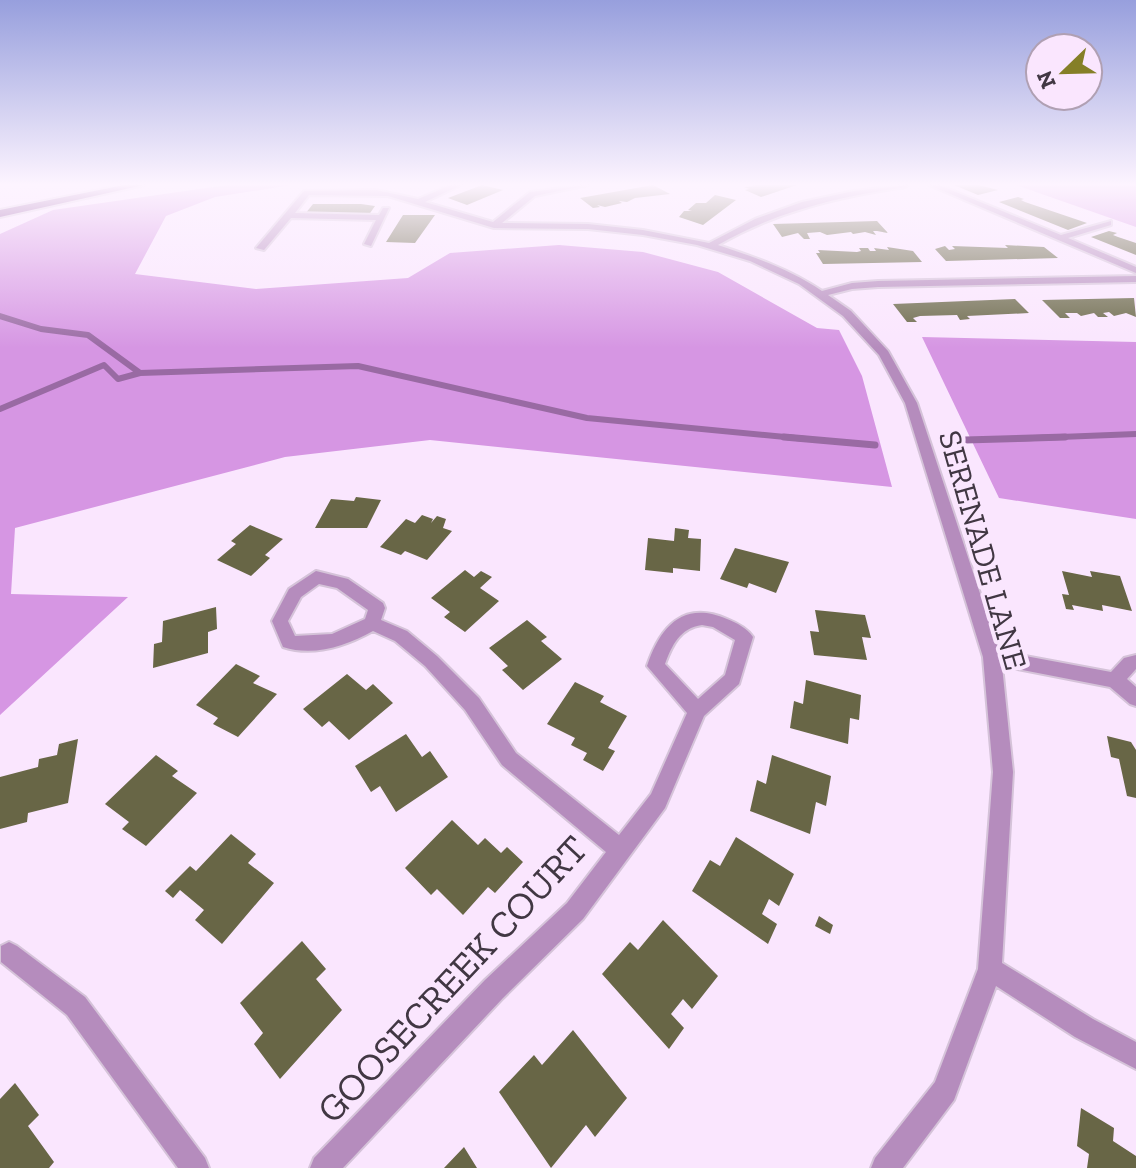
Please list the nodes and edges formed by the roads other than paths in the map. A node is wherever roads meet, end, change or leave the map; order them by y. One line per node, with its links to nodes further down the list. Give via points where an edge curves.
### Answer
1 (268, 240): 8 (street, SERENADE LANE)
2 (370, 240): 6 (street)
3 (680, 240): 7 (street, SERENADE LANE)
4 (722, 240): 7 (street)
5 (1065, 240): 9 (street)
6 (368, 244)
7 (712, 245): 11 (street, SERENADE LANE, via 769,266)
8 (261, 248)
9 (1136, 270)
10 (1136, 279): 11 (street, via 878,284)
11 (821, 294): 13 (street, SERENADE LANE, via 866,331 902,379)
12 (372, 623): 12 (street, via 377,608 342,583 316,577 295,593 280,621 289,642 312,647); 18 (street, via 401,636 431,661 472,704 509,759)
13 (992, 657): 15 (street); 20 (street, SERENADE LANE, via 1003,772)
14 (1136, 662): 15 (street)
15 (1115, 680): 16 (street)
16 (1136, 698)
17 (697, 711): 17 (street, GOOSECREEK COURT, via 733,679 744,637 733,628 694,617 677,624 661,645 656,666); 18 (street, GOOSECREEK COURT, via 658,801)
18 (620, 850): 23 (street, GOOSECREEK COURT, via 575,911)
19 (9, 954): 22 (street, via 76,1006)
20 (990, 969): 21 (street); 24 (street, SERENADE LANE, via 945,1091)
21 (1136, 1056)
22 (195, 1168)
23 (324, 1168)
24 (885, 1168)

